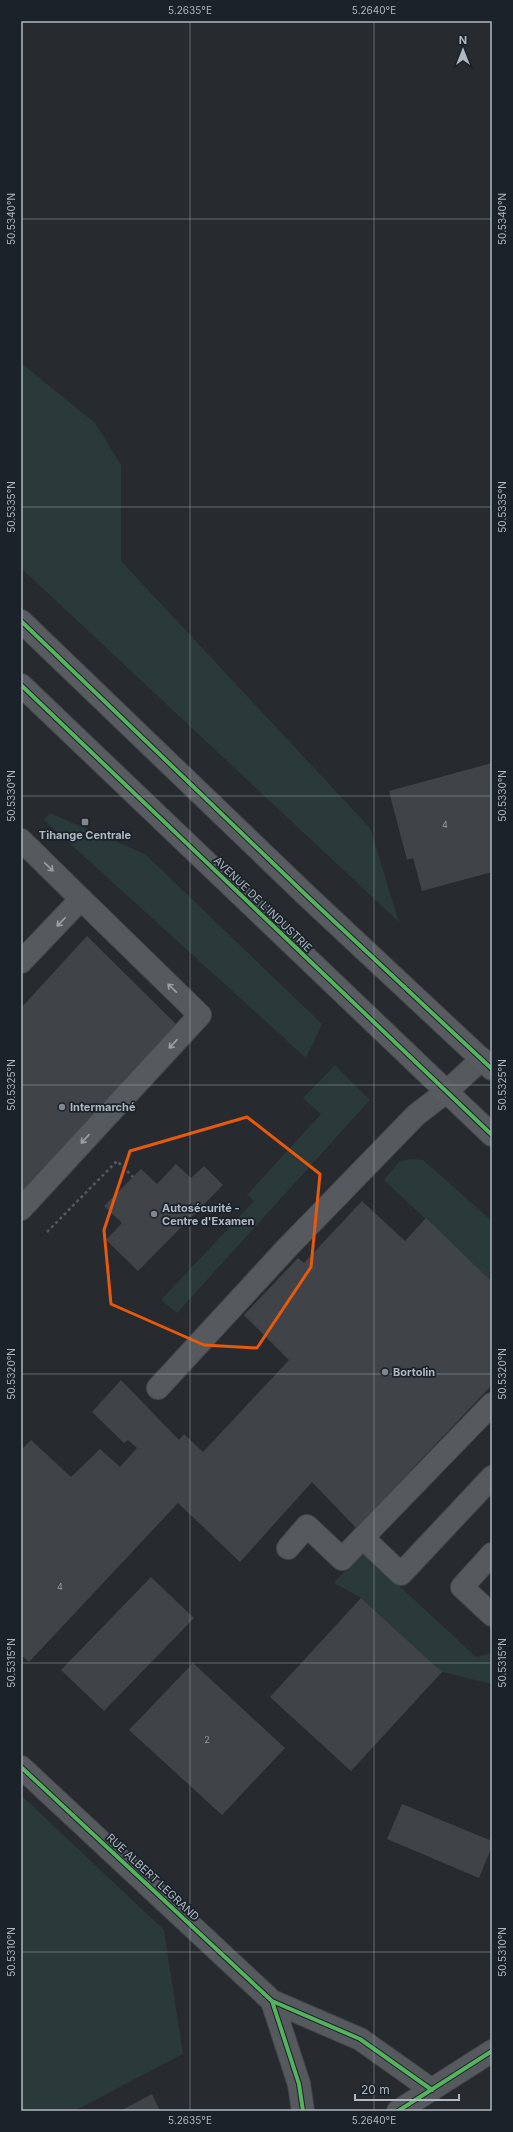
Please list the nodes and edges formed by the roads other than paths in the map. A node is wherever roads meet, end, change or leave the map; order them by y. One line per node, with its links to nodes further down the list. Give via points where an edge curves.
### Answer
1 (21, 621): 6 (main road)
2 (21, 685): 7 (main road, AVENUE DE L'INDUSTRIE)
3 (21, 840): 4 (street, one-way to 4)
4 (81, 899): 5 (street, one-way to 5); 9 (street, via 200,1015)
5 (21, 962)
6 (487, 1064): 7 (street)
7 (446, 1092): 8 (main road, AVENUE DE L'INDUSTRIE); 10 (street, via 416,1115 287,1248)
8 (492, 1135)
9 (21, 1209)
10 (158, 1388)
11 (492, 1404): 13 (street)
12 (492, 1477): 13 (street, via 401,1574)
13 (363, 1538): 14 (street, via 342,1559 307,1526)
14 (288, 1548)
15 (492, 1554): 16 (street, via 462,1587)
16 (492, 1615)
17 (21, 1767): 18 (street, RUE ALBERT LEGRAND)
18 (272, 2001): 20 (street, RUE ALBERT LEGRAND, via 360,2039); 21 (street, RUE ALBERT LEGRAND, via 298,2084)
19 (492, 2051): 20 (street)
20 (432, 2090): 22 (street)
21 (303, 2111)
22 (398, 2111)

